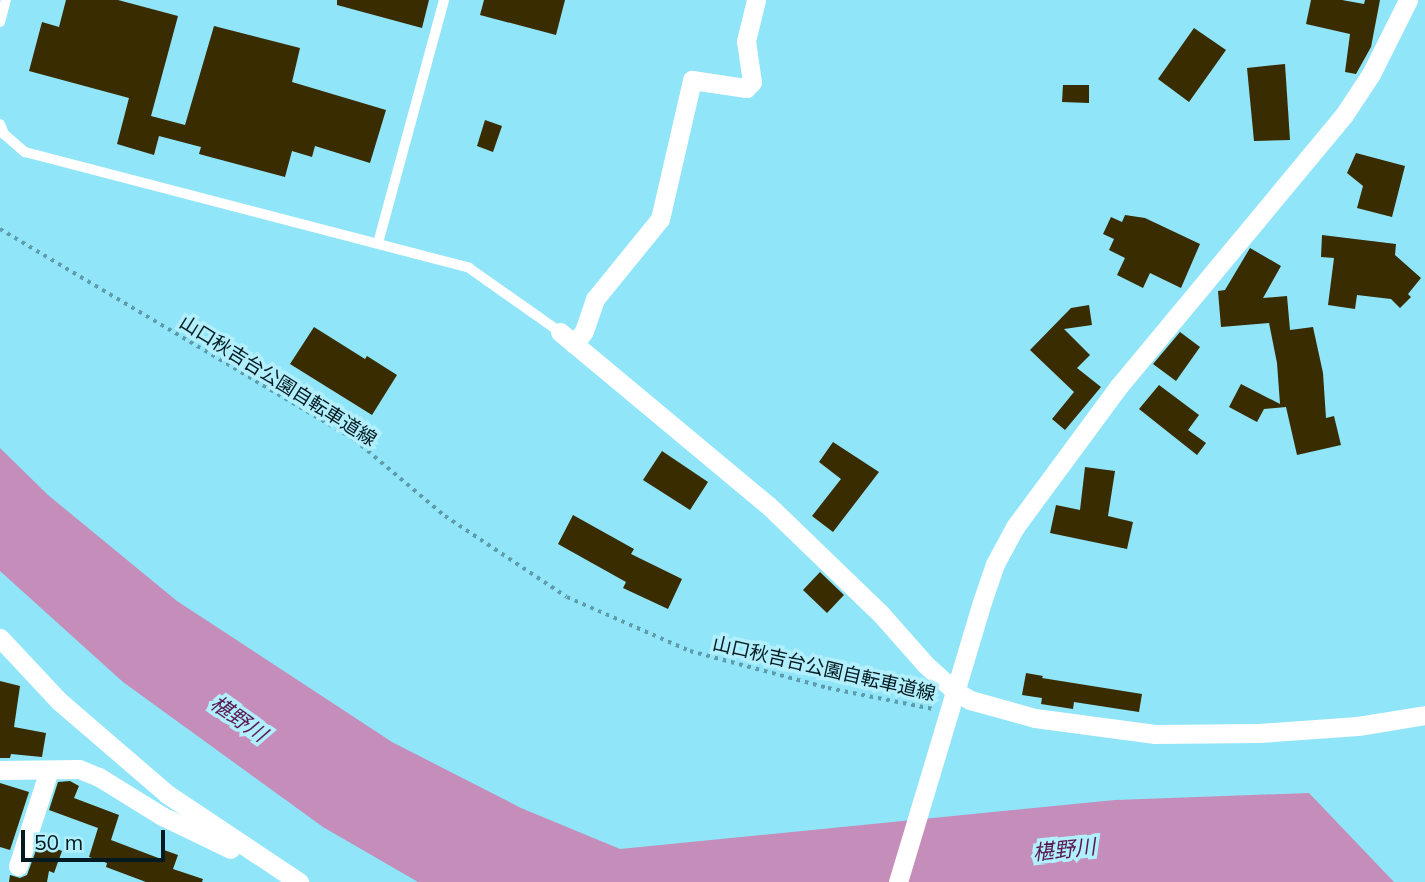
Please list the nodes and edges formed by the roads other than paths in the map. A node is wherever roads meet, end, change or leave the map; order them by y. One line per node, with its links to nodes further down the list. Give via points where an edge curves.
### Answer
1 (6, 0): 5 (lane)
2 (444, 0): 7 (lane)
3 (756, 0): 8 (street, via 746,41 752,82 746,88 692,80 660,219 595,299 584,331)
4 (1408, 0): 10 (street, via 1371,74 1344,115 1119,386 1015,527 995,564)
5 (0, 22)
6 (0, 124): 7 (lane, via 4,134 25,152)
7 (378, 243): 8 (lane, via 468,268)
8 (567, 338): 10 (street, via 768,505)
9 (0, 638): 15 (street, via 59,701 167,794)
10 (955, 691): 11 (street, via 970,700 1035,718 1155,734 1259,733 1358,726); 16 (street)
11 (1425, 715)
12 (0, 770): 13 (street)
13 (49, 770): 14 (street); 15 (street, via 79,769 99,777 162,816)
14 (18, 866)
15 (291, 877)
16 (898, 882)

